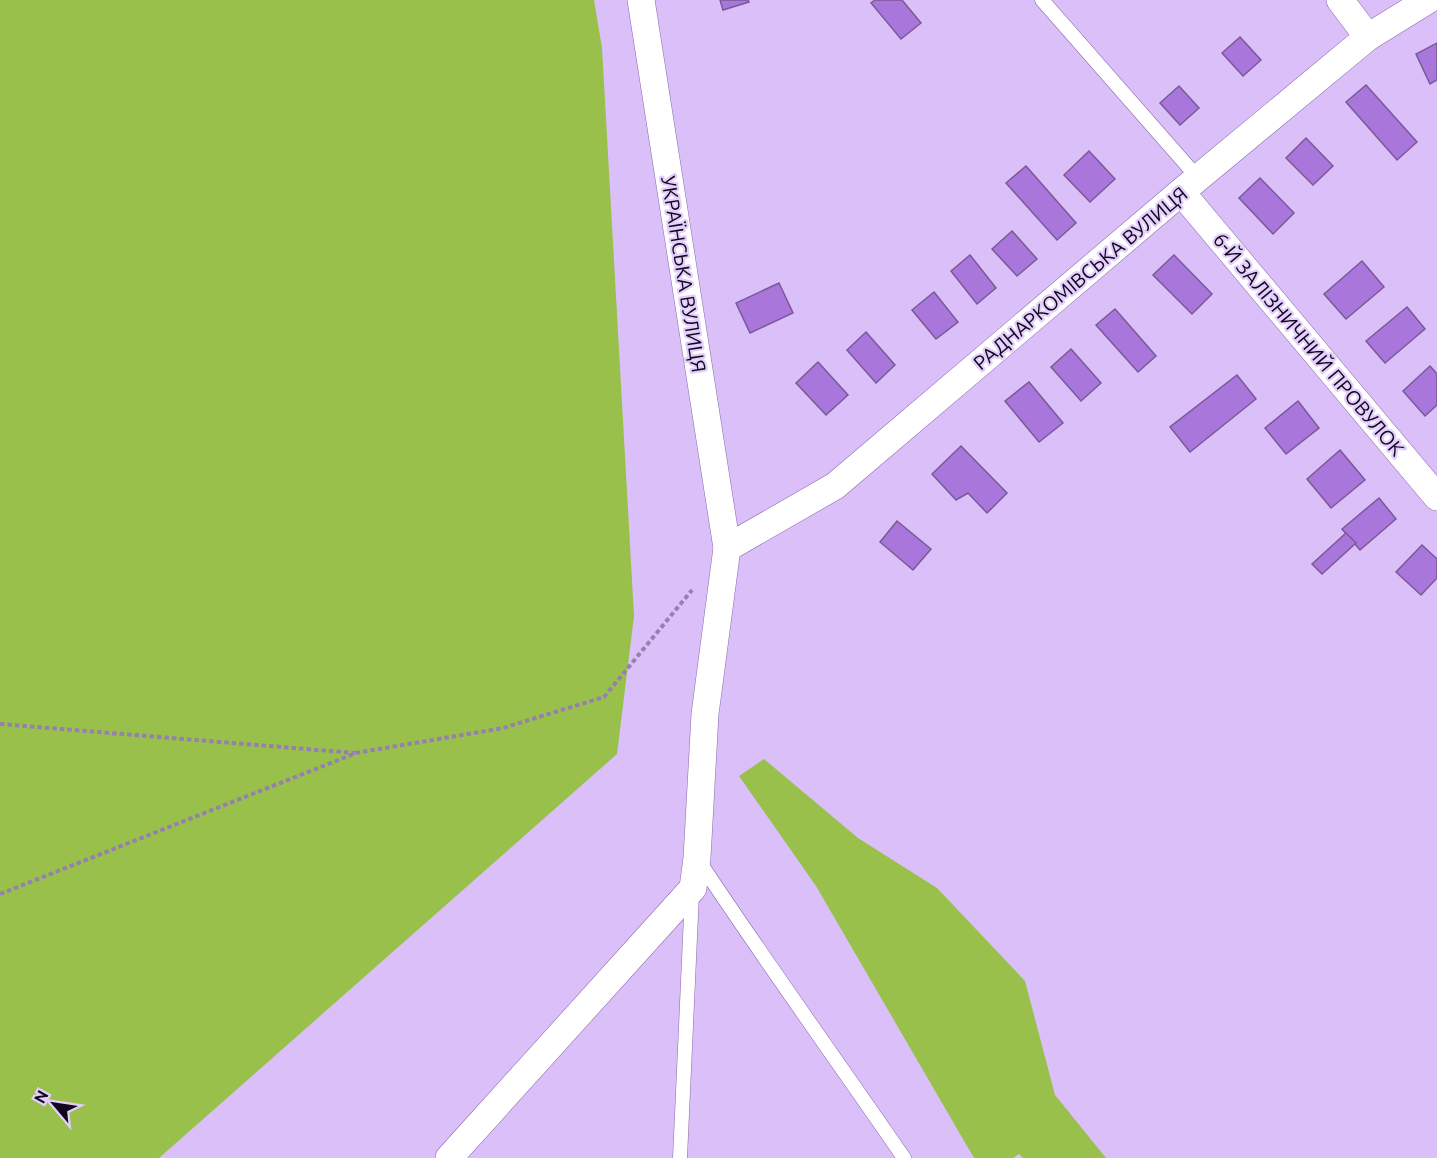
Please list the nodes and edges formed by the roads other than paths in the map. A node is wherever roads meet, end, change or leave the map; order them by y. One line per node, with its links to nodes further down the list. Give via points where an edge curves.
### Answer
1 (641, 0): 8 (street, УКРАЇНСЬКА ВУЛИЦЯ)
2 (1042, 0): 6 (lane)
3 (1340, 0): 5 (street)
4 (1428, 0): 5 (street, РАДНАРКОМІВСЬКА ВУЛИЦЯ)
5 (1368, 38): 6 (street, РАДНАРКОМІВСЬКА ВУЛИЦЯ)
6 (1190, 185): 7 (street, 6-Й ЗАЛІЗНИЧНИЙ ПРОВУЛОК); 8 (street, РАДНАРКОМІВСЬКА ВУЛИЦЯ, via 835,486)
7 (1437, 496)
8 (727, 548): 9 (street, УКРАЇНСЬКА ВУЛИЦЯ, via 705,714)
9 (697, 858): 10 (street, УКРАЇНСЬКА ВУЛИЦЯ); 13 (lane)
10 (693, 888): 11 (street); 12 (lane)
11 (449, 1158)
12 (680, 1158)
13 (904, 1158)

